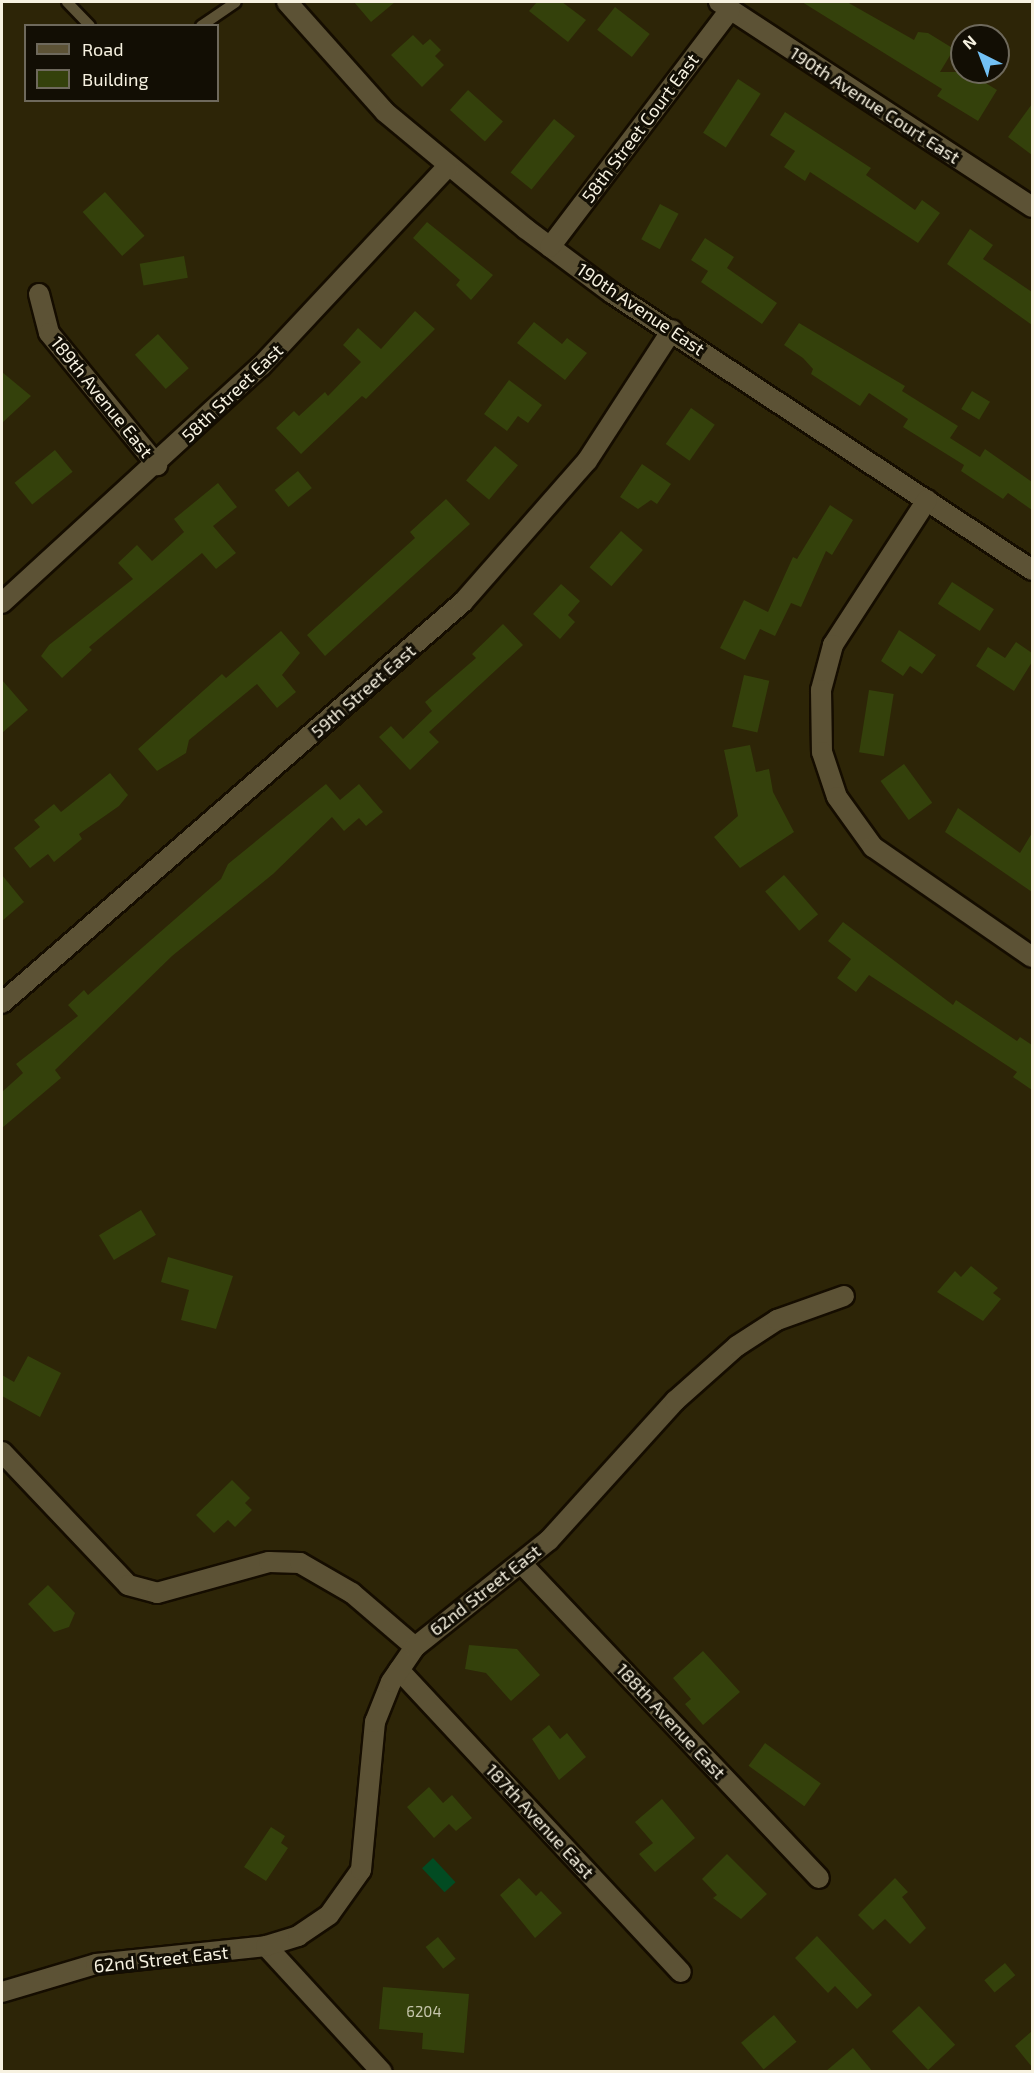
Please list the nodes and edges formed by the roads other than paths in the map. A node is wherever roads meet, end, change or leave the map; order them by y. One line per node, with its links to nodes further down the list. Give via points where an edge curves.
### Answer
1 (67, 2): 5 (lane)
2 (236, 2): 6 (lane)
3 (287, 2): 7 (street, 190th Avenue East, via 385,112)
4 (724, 6): 8 (street, 190th Avenue Court East); 9 (street, 58th Street Court East)
5 (88, 24)
6 (204, 24)
7 (447, 167): 9 (street, 190th Avenue East); 12 (street, 58th Street East, via 261,366)
8 (1032, 207)
9 (550, 247): 11 (street, 190th Avenue East)
10 (39, 294): 12 (street, 189th Avenue East, via 49,333)
11 (672, 330): 13 (street, 190th Avenue East); 17 (street, 59th Street East, via 588,461 463,602)
12 (157, 465): 15 (street, 58th Street East)
13 (927, 500): 14 (street, 190th Avenue East); 16 (street, via 833,645 821,690 822,752 837,796 873,847)
14 (1032, 570)
15 (2, 603)
16 (1032, 957)
17 (4, 996)
18 (844, 1296): 20 (street, 62nd Street East, via 777,1320 737,1346 675,1401)
19 (2, 1452): 21 (street, via 129,1585 157,1593 269,1562 300,1563 352,1593)
20 (522, 1564): 21 (street, 62nd Street East); 23 (street, 188th Avenue East)
21 (415, 1647): 22 (street, 62nd Street East)
22 (399, 1670): 24 (street, 62nd Street East, via 375,1722 367,1835 354,1886 316,1925); 25 (street, 187th Avenue East)
23 (819, 1878)
24 (266, 1946): 26 (street, 62nd Street East, via 107,1962); 27 (street)
25 (681, 1972)
26 (2, 1992)
27 (382, 2072)

